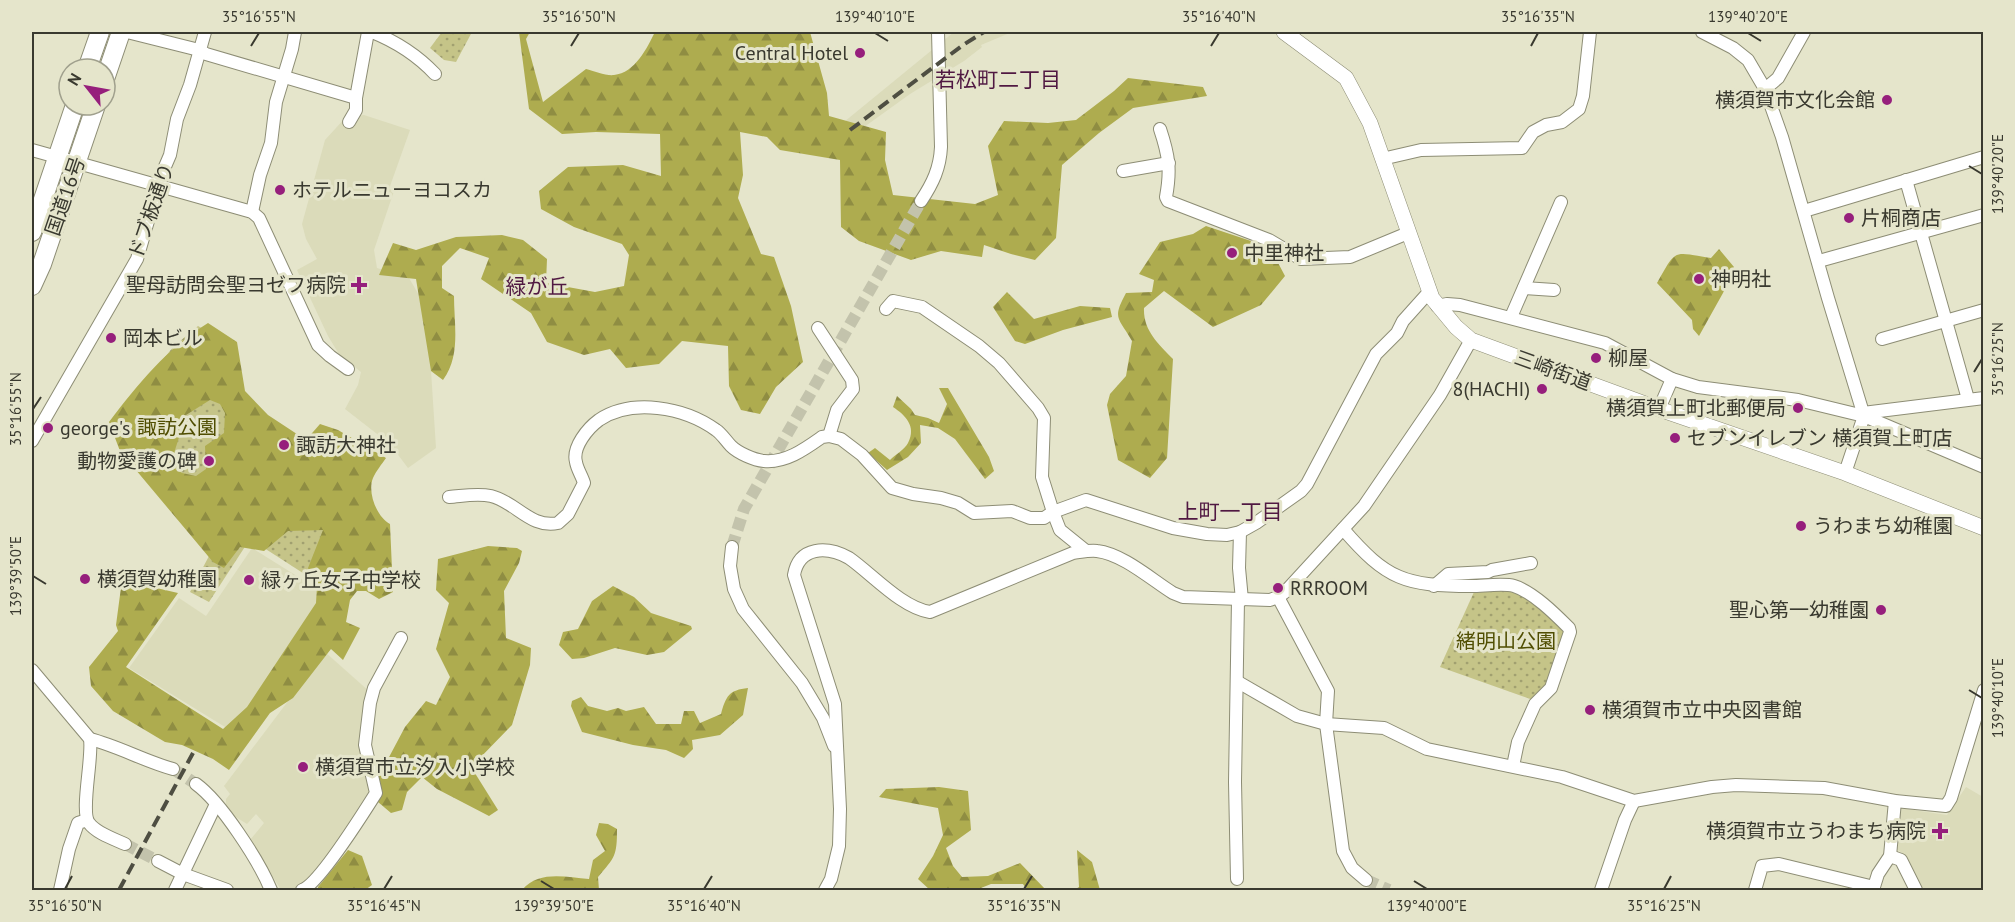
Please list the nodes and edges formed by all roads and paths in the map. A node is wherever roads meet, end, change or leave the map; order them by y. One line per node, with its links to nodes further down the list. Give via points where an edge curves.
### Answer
1 (100, 32): 13 (highway)
2 (121, 32): 14 (highway)
3 (127, 32): 12 (street)
4 (205, 32): 12 (street, ドブ板通り)
5 (295, 32): 16 (street)
6 (370, 32): 15 (street, via 395,41); 18 (street)
7 (938, 32): 32 (street, via 940,164)
8 (1284, 32): 26 (main road, 三崎街道, via 1346,78 1370,123)
9 (1590, 32): 26 (street, via 1579,109 1562,122 1533,132 1522,148 1421,150)
10 (1702, 32): 17 (street, via 1748,60)
11 (1804, 32): 17 (street, via 1778,78)
12 (199, 50): 16 (street); 31 (street, ドブ板通り)
13 (91, 57)
14 (112, 57)
15 (435, 74)
16 (284, 77): 18 (street); 35 (street)
17 (1765, 89): 34 (street)
18 (356, 98): 21 (street, via 356,110)
19 (71, 117): 25 (highway, 国道16号)
20 (92, 117): 27 (highway, 国道16号)
21 (349, 122)
22 (1160, 129): 28 (street)
23 (32, 150): 25 (street)
24 (1983, 157): 30 (street)
25 (58, 158): 27 (street); 37 (highway, 国道16号)
26 (1382, 159): 39 (main road, 三崎街道)
27 (77, 163): 31 (street); 41 (highway, 国道16号)
28 (1169, 164): 29 (street); 39 (street, via 1168,201 1269,240 1301,260 1350,257)
29 (1123, 171)
30 (1906, 180): 34 (street); 38 (street)
31 (158, 186): 35 (street); 60 (street, ドブ板通り, via 136,259)
32 (921, 201)
33 (1562, 202): 42 (street)
34 (1804, 211): 40 (street)
35 (252, 212): 53 (street, via 259,218 318,345)
36 (1983, 215): 38 (street)
37 (32, 232)
38 (1921, 232): 40 (street); 49 (street)
39 (1408, 233): 44 (main road, 三崎街道)
40 (1819, 261): 58 (street)
41 (32, 286)
42 (1524, 288): 43 (street); 48 (street)
43 (1554, 290)
44 (1429, 292): 45 (main road, 三崎街道); 67 (street, via 1376,354 1307,484)
45 (1437, 306): 48 (street, via 1460,305); 52 (main road, 三崎街道)
46 (886, 309): 64 (street, via 893,301 922,307 999,363 1038,408 1044,418 1042,477)
47 (1983, 310): 49 (street)
48 (1511, 317): 54 (street, via 1605,343)
49 (1946, 321): 51 (street); 56 (street)
50 (818, 328): 59 (street, via 852,380 853,389 837,410)
51 (1882, 339)
52 (1472, 340): 57 (main road, 三崎街道); 66 (street, via 1380,484)
53 (348, 369)
54 (1672, 379): 57 (street); 58 (street, via 1698,387 1798,400)
55 (1983, 398): 56 (street)
56 (1968, 399): 58 (street)
57 (1659, 409): 62 (main road, 三崎街道)
58 (1864, 414): 61 (street); 62 (street)
59 (829, 436): 63 (street, via 783,460 765,461 737,451 717,430 702,422 664,410 627,408 610,412 593,425 578,446 576,463 584,483 568,514 558,523 539,524 491,496); 64 (street, via 841,439 862,455 892,488 958,503 974,513 1012,511 1044,518)
60 (32, 441)
61 (1983, 466)
62 (1845, 473): 65 (main road, 三崎街道)
63 (449, 497)
64 (1053, 512): 67 (street, via 1086,500 1173,528 1207,534); 69 (street, via 1060,530)
65 (1983, 528)
66 (1343, 529): 71 (street, via 1377,565 1403,578); 72 (street)
67 (1240, 532): 73 (street)
68 (732, 547): 80 (street, via 734,589 743,609 802,682)
69 (1086, 551): 73 (street, via 1113,555 1183,597); 80 (street, via 930,612 910,605 838,552 818,550 801,558 794,575 835,704)
70 (1531, 563): 71 (street, via 1488,572 1448,574)
71 (1434, 586): 81 (street, via 1514,586 1545,604 1569,628 1551,688 1535,704 1518,741)
72 (1278, 597): 73 (street); 78 (street, via 1328,691)
73 (1240, 600): 76 (street)
74 (401, 638): 99 (street, via 370,703 365,745 376,793 328,863)
75 (32, 670): 79 (street)
76 (1238, 682): 78 (street, via 1297,716); 92 (street)
77 (1983, 690): 85 (street, via 1946,806)
78 (1326, 724): 81 (street, via 1384,728 1427,749); 93 (street, via 1343,851 1352,868)
79 (90, 739): 82 (street); 87 (street)
80 (838, 755): 100 (street, via 839,846)
81 (1513, 766): 84 (street, via 1562,777)
82 (172, 769)
83 (196, 784): 86 (street)
84 (1634, 801): 85 (street, via 1736,785 1824,788); 101 (street)
85 (1894, 801): 89 (street)
86 (216, 804): 91 (street); 98 (street, via 251,853)
87 (87, 820): 88 (street); 95 (street, via 78,823)
88 (125, 844)
89 (1890, 856): 94 (street); 103 (street, via 1901,860)
90 (158, 861): 91 (street)
91 (183, 874): 96 (street); 97 (street)
92 (1237, 879)
93 (1365, 880)
94 (1874, 889): 102 (street, via 1779,864 1762,866)
95 (60, 891)
96 (175, 891)
97 (227, 891)
98 (271, 891)
99 (302, 891)
100 (825, 891)
101 (1601, 891)
102 (1755, 891)
103 (1917, 891)

